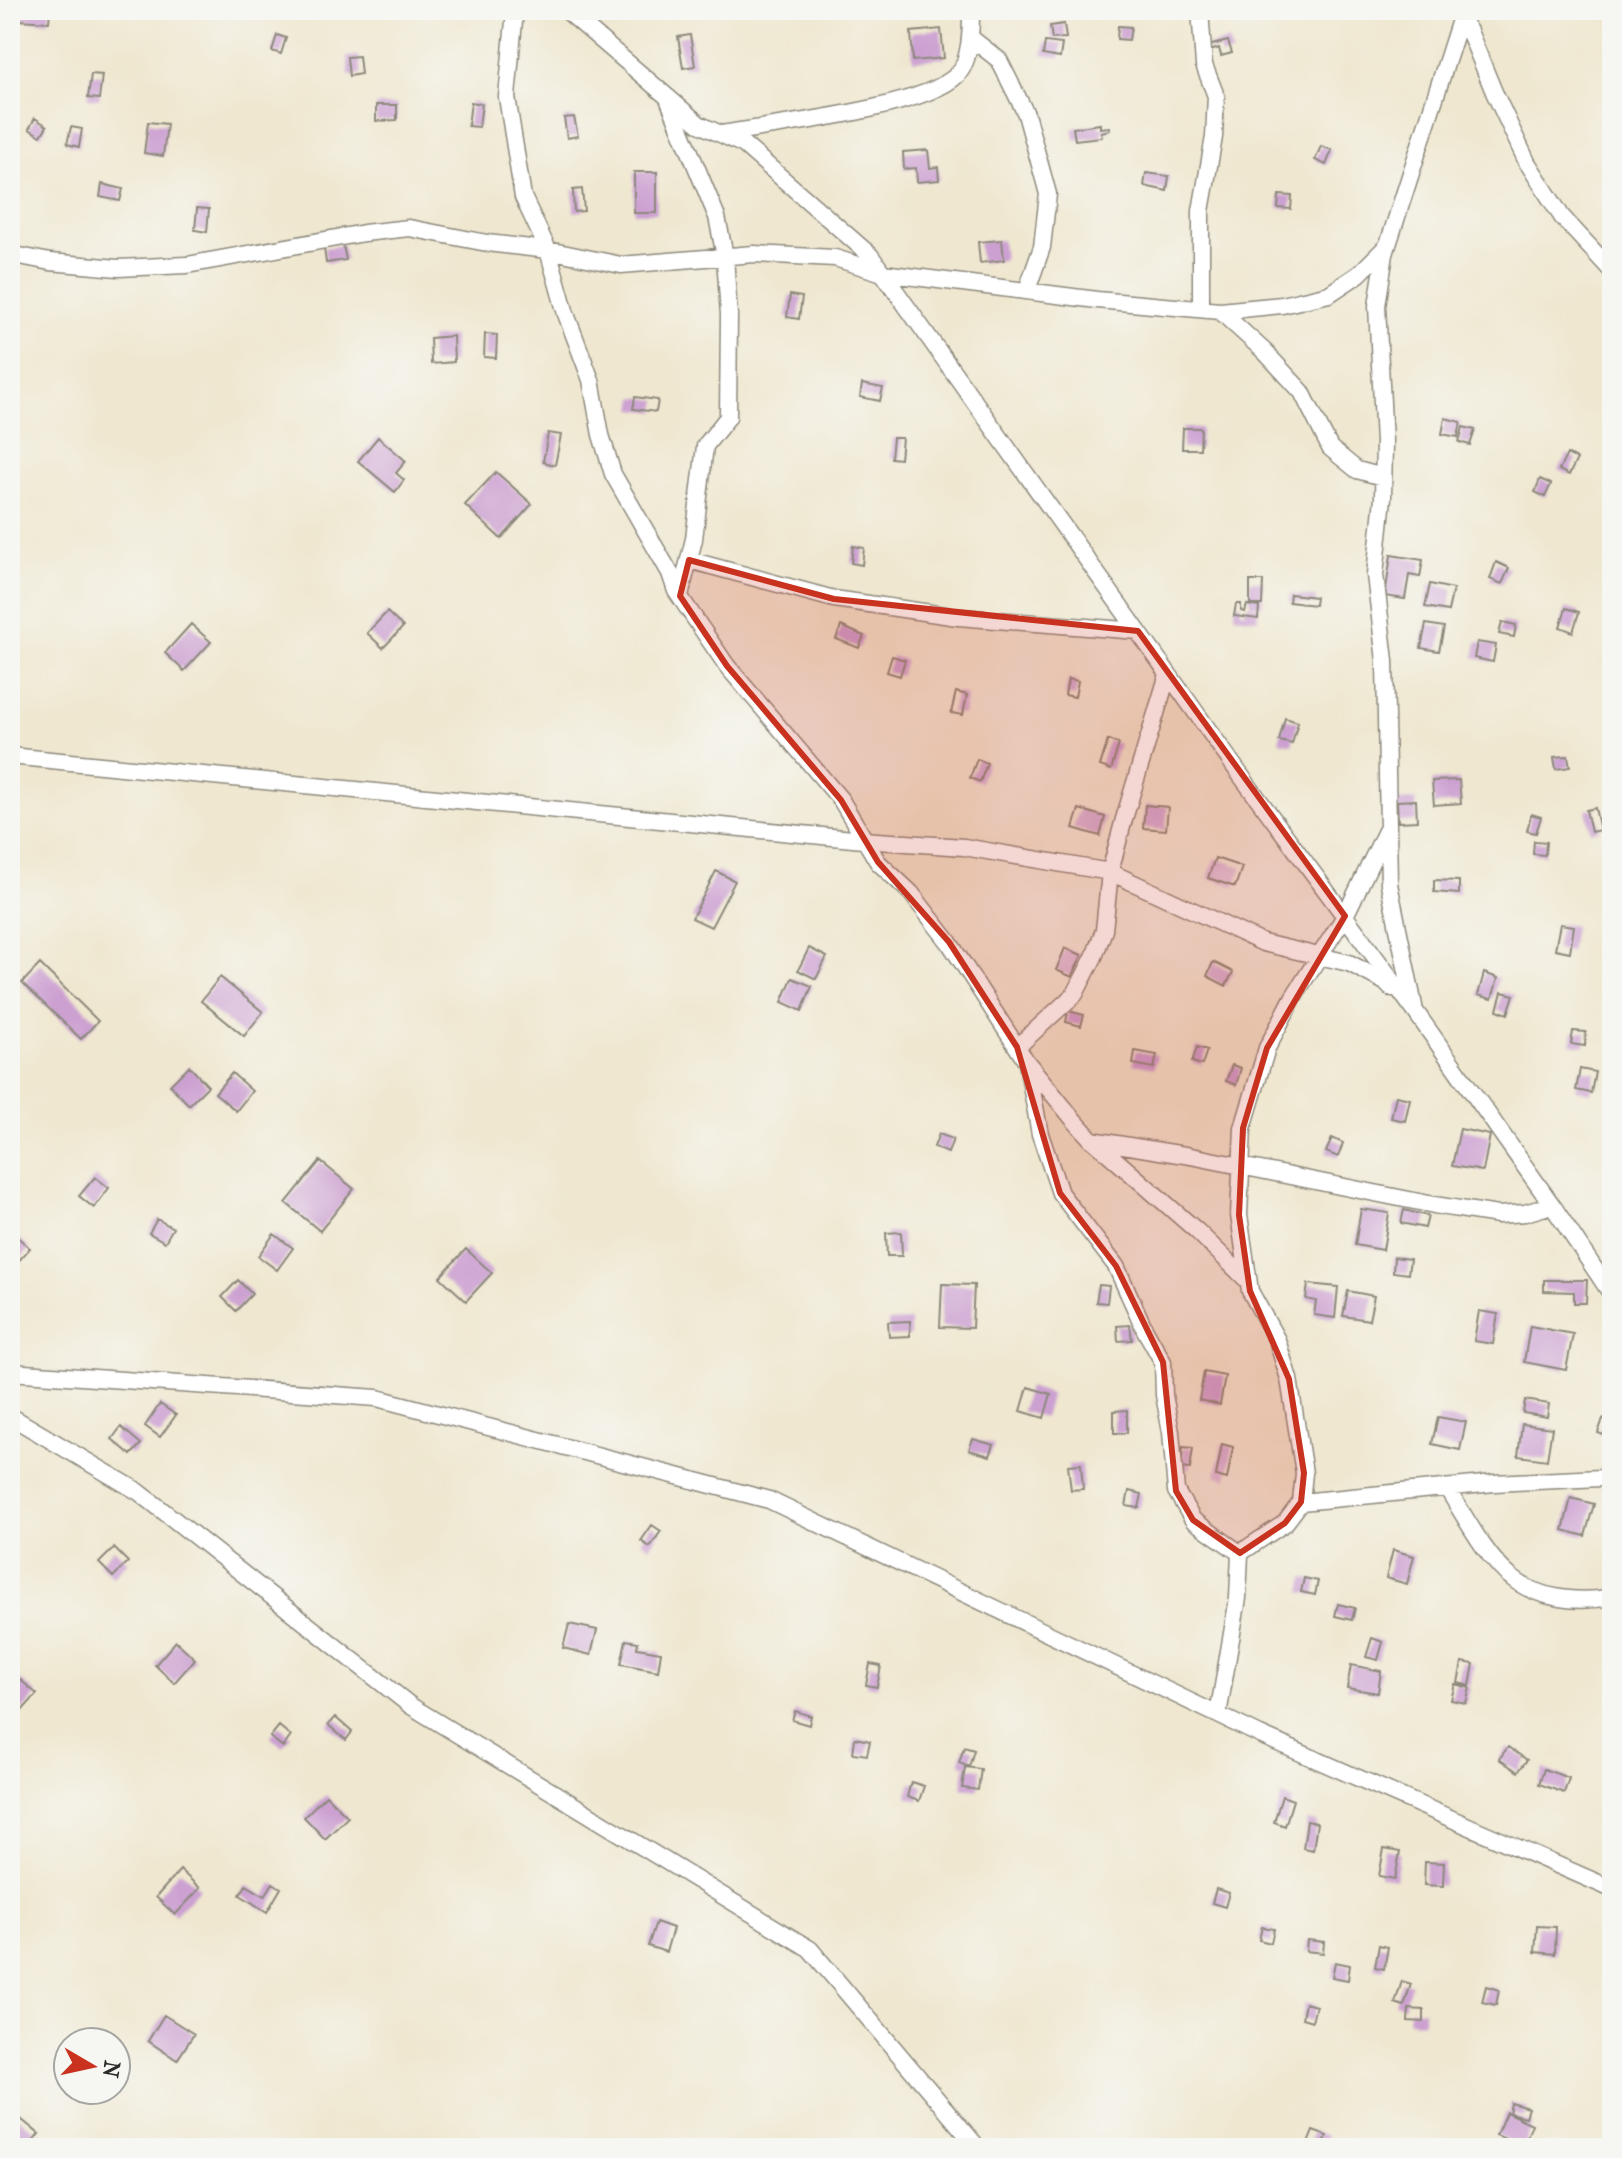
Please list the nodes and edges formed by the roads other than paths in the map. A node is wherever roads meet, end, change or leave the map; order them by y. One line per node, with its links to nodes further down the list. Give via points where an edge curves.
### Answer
1 (515, 10): 11 (street, via 507,97 523,197)
2 (566, 10): 6 (street)
3 (971, 10): 7 (street)
4 (1200, 10): 17 (street, via 1204,65 1216,96 1201,211)
5 (1458, 15): 10 (street); 14 (street, via 1527,162 1562,217)
6 (583, 18): 8 (street)
7 (971, 38): 9 (street, via 959,73 936,89 872,109); 16 (street, via 999,60 1026,114 1048,194 1042,247)
8 (668, 99): 9 (street); 13 (street, via 717,217)
9 (721, 134): 15 (street, via 744,145 870,255)
10 (1388, 245): 18 (street, via 1329,294); 19 (street, via 1377,306)
11 (548, 250): 12 (street, via 409,228 187,265 118,268); 13 (street, via 621,265); 21 (street, via 591,380 613,474)
12 (10, 254)
13 (725, 256): 15 (street, via 835,258); 20 (street, via 728,417 705,446)
14 (1612, 271)
15 (883, 273): 16 (street); 22 (street)
16 (1027, 290): 17 (street)
17 (1201, 309): 18 (street)
18 (1220, 311): 19 (street, via 1302,392 1330,448 1357,470)
19 (1383, 477): 25 (street, via 1375,575 1385,661)
20 (689, 560): 21 (street); 22 (street, via 834,599 958,617)
21 (680, 596): 26 (street, via 727,666 841,800)
22 (1138, 631): 23 (street)
23 (1168, 674): 27 (street); 28 (street)
24 (10, 756): 26 (street)
25 (1389, 826): 28 (street); 30 (street, via 1389,884)
26 (863, 840): 27 (street, via 964,847); 31 (street, via 949,942)
27 (1110, 872): 29 (street, via 1263,943); 31 (street, via 1104,930 1075,994)
28 (1345, 916): 29 (street); 30 (street)
29 (1319, 956): 30 (street, via 1349,963 1385,982); 33 (street, via 1267,1048 1243,1128)
30 (1415, 1011): 34 (street)
31 (1022, 1054): 32 (street); 42 (street, via 1060,1193 1116,1266 1163,1362 1176,1491 1193,1520)
32 (1092, 1140): 33 (street); 35 (street)
33 (1242, 1166): 34 (street, via 1498,1215); 35 (street, via 1239,1215)
34 (1552, 1205): 36 (street)
35 (1248, 1281): 41 (street, via 1289,1379 1304,1473)
36 (1612, 1295)
37 (10, 1372): 44 (street, via 377,1398 769,1500)
38 (10, 1416): 46 (street, via 139,1492 411,1706 810,1949)
39 (1612, 1474): 40 (street)
40 (1447, 1488): 41 (street); 43 (street, via 1483,1545 1512,1578 1549,1596 1589,1601)
41 (1301, 1502): 42 (street, via 1285,1523)
42 (1240, 1553): 44 (street, via 1238,1598)
43 (1612, 1597)
44 (1218, 1715): 45 (street)
45 (1612, 1889)
46 (978, 2148)

